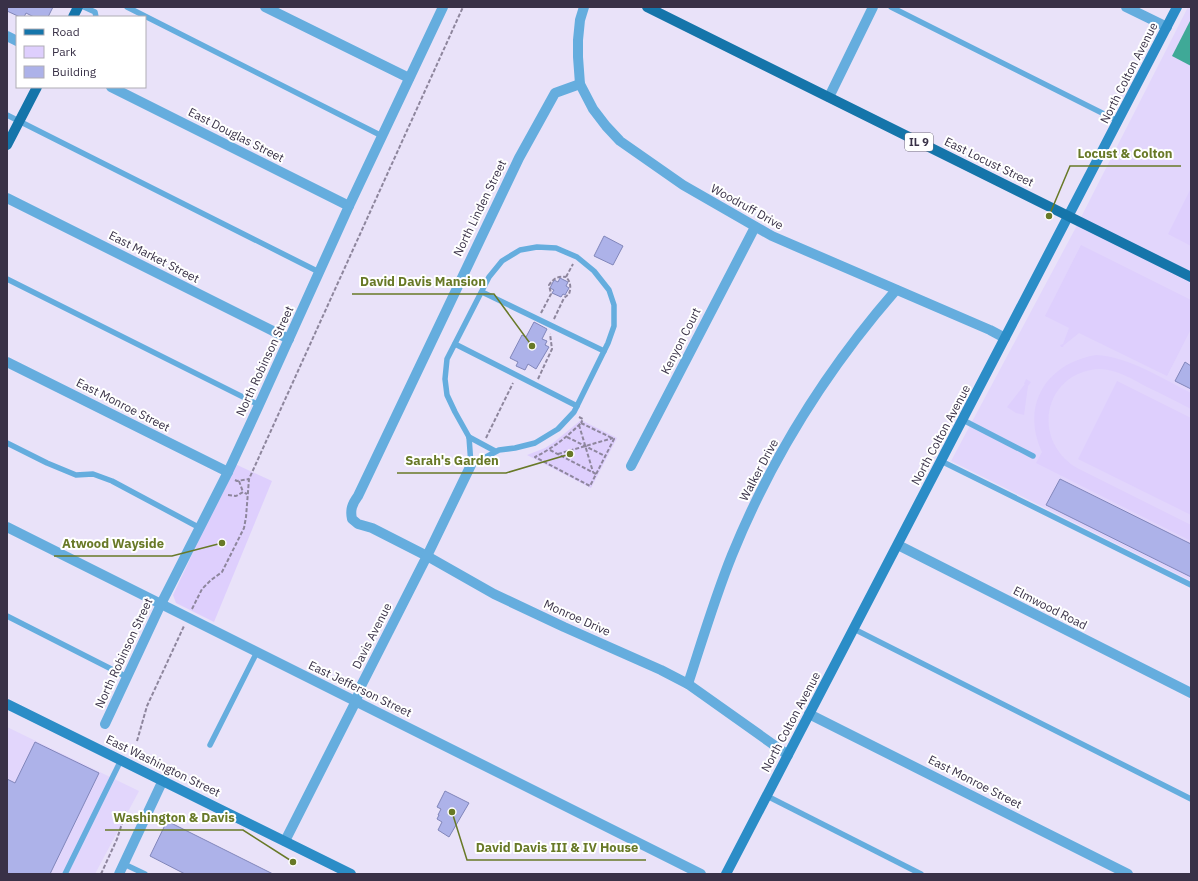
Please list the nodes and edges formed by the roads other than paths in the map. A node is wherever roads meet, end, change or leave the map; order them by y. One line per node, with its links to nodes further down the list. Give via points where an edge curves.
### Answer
1 (78, 7): 12 (main road)
2 (84, 7): 13 (lane, via 95,12)
3 (127, 7): 14 (lane)
4 (265, 7): 19 (street)
5 (443, 7): 19 (street, North Robinson Street)
6 (584, 7): 20 (street, Woodruff Drive, via 578,40)
7 (647, 7): 23 (main road, East Locust Street / IL 9)
8 (873, 7): 23 (street)
9 (891, 7): 26 (lane)
10 (1126, 7): 16 (street)
11 (1177, 7): 16 (street, North Colton Avenue)
12 (74, 16)
13 (96, 16)
14 (145, 16)
15 (146, 17): 27 (lane)
16 (1167, 27): 26 (street, North Colton Avenue)
17 (7, 36): 18 (street)
18 (16, 40)
19 (409, 78): 27 (street, North Robinson Street)
20 (580, 84): 32 (street, Woodruff Drive, via 593,109 620,141 683,185); 54 (street, North Linden Street, via 555,93 519,158 351,507)
21 (36, 88): 25 (main road)
22 (113, 88): 30 (street, East Douglas Street)
23 (829, 97): 31 (main road, East Locust Street / IL 9)
24 (7, 115): 25 (lane)
25 (19, 121): 28 (main road); 33 (lane)
26 (1118, 121): 31 (street, North Colton Avenue)
27 (382, 136): 30 (street, North Robinson Street)
28 (7, 145)
29 (7, 198): 39 (street, East Market Street)
30 (349, 206): 33 (street, North Robinson Street)
31 (1069, 216): 34 (main road, East Locust Street / IL 9); 38 (street, North Colton Avenue)
32 (755, 227): 36 (street, Woodruff Drive, via 801,250); 52 (street, Kenyon Court)
33 (320, 272): 39 (street, North Robinson Street)
34 (1191, 277)
35 (7, 279): 43 (lane)
36 (896, 290): 38 (street, Woodruff Drive); 65 (street, Walker Drive, via 812,400 774,467 732,555)
37 (482, 292): 40 (lane); 41 (lane); 41 (lane, via 502,261 520,250 537,246 556,248 577,257 609,290 614,305 614,326)
38 (1005, 338): 45 (street, North Colton Avenue)
39 (290, 339): 43 (street, North Robinson Street)
40 (455, 344): 44 (lane); 46 (lane, via 447,360 447,395)
41 (604, 351): 44 (lane)
42 (7, 362): 53 (street, East Monroe Street)
43 (259, 405): 53 (street, North Robinson Street)
44 (577, 406): 48 (lane, via 558,430 535,443)
45 (963, 420): 49 (lane); 50 (street, North Colton Avenue)
46 (469, 437): 48 (lane); 51 (lane)
47 (7, 443): 56 (lane, via 76,475 93,474 112,481)
48 (495, 451): 51 (lane)
49 (1033, 456)
50 (942, 461): 57 (street, North Colton Avenue); 59 (lane)
51 (471, 465): 58 (street, Davis Avenue)
52 (631, 466)
53 (228, 472): 56 (street, North Robinson Street)
54 (351, 514): 58 (street, Monroe Drive, via 352,519 358,524 372,528)
55 (7, 527): 60 (street, East Jefferson Street)
56 (200, 528): 60 (street, North Robinson Street)
57 (898, 545): 62 (street, North Colton Avenue); 66 (street, Elmwood Road)
58 (427, 556): 65 (street, Monroe Drive, via 494,594); 67 (street, Davis Avenue, via 361,686)
59 (1191, 585)
60 (161, 604): 63 (street, East Jefferson Street); 64 (street, North Robinson Street)
61 (7, 616): 64 (lane)
62 (854, 629): 69 (street, North Colton Avenue); 76 (lane)
63 (257, 652): 67 (street, East Jefferson Street); 71 (lane)
64 (127, 677): 70 (street, North Robinson Street)
65 (688, 684): 72 (street, Monroe Drive)
66 (1191, 693)
67 (356, 701): 77 (street, Davis Avenue); 83 (street, East Jefferson Street)
68 (7, 704): 73 (street, East Washington Street)
69 (809, 714): 72 (street, North Colton Avenue); 86 (street, East Monroe Street)
70 (105, 724)
71 (210, 745)
72 (788, 756): 75 (street, North Colton Avenue)
73 (121, 759): 74 (street, East Washington Street); 80 (lane)
74 (163, 780): 77 (street, East Washington Street); 78 (street)
75 (767, 796): 84 (street, North Colton Avenue); 85 (lane)
76 (1191, 799)
77 (285, 841): 79 (street, East Washington Street)
78 (124, 864): 81 (street); 82 (lane)
79 (346, 873)
80 (65, 874)
81 (119, 874)
82 (145, 874)
83 (701, 874)
84 (726, 874)
85 (921, 874)
86 (1128, 874)

